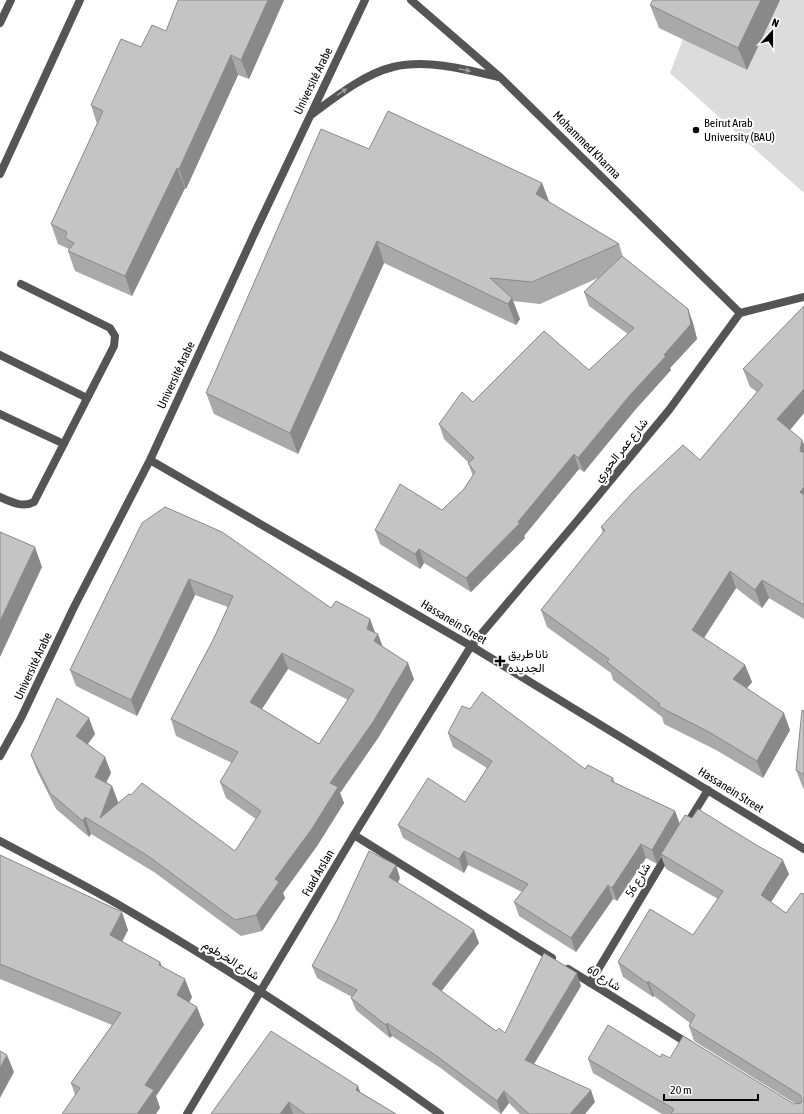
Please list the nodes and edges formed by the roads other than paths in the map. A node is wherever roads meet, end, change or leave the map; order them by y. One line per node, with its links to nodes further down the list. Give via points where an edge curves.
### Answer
1 (11, 0): 5 (street)
2 (80, 0): 8 (street)
3 (365, 0): 7 (street, Université Arabe)
4 (411, 0): 6 (street, Mohammed Kharma)
5 (0, 23)
6 (501, 78): 7 (street, one-way to 6, via 347,89 392,67 444,66); 11 (street, Mohammed Kharma)
7 (310, 115): 16 (street, Université Arabe)
8 (0, 174)
9 (21, 284): 13 (street, via 110,328 116,336 114,346)
10 (804, 297): 11 (street)
11 (740, 313): 18 (street, شارع عمر الحوري, via 669,410)
12 (0, 355): 13 (street)
13 (87, 398): 15 (street)
14 (0, 414): 15 (street)
15 (64, 444): 17 (street, via 34,502 28,505 21,504)
16 (150, 460): 18 (street, Hassanein Street); 19 (street, Université Arabe, via 74,607 22,718)
17 (0, 497)
18 (471, 646): 20 (street, Hassanein Street); 22 (street, Fuad Arslan)
19 (0, 756)
20 (708, 790): 21 (street); 25 (street, Hassanein Street)
21 (680, 834)
22 (354, 835): 26 (street, شارع 60); 27 (street, Fuad Arslan)
23 (0, 841): 27 (street, شارع الخرطوم, via 136,914)
24 (672, 847): 26 (street, شارع 56)
25 (804, 849)
26 (590, 983): 28 (street, شارع 60)
27 (260, 992): 29 (street, Fuad Arslan); 30 (street, شارع الخرطوم)
28 (697, 1049)
29 (187, 1114)
30 (440, 1114)

